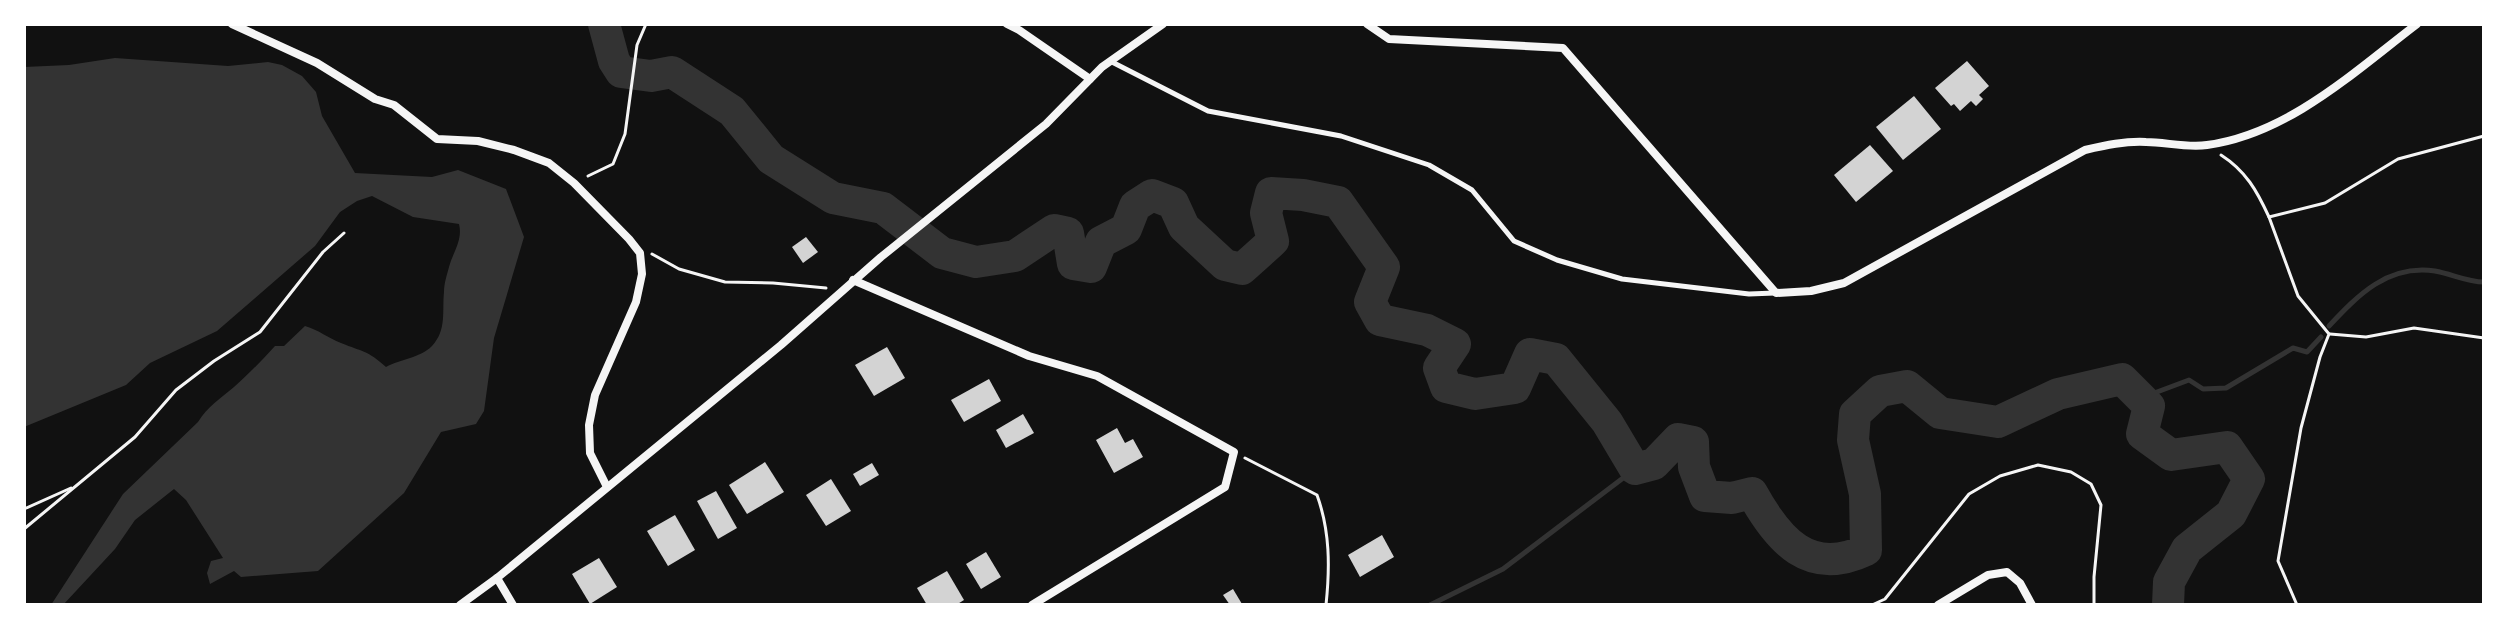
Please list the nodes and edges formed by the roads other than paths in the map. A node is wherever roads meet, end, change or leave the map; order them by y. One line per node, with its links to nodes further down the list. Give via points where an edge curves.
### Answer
1 (232, 24): 10 (street, via 396,106 437,139 478,141 549,163 629,239 640,253 636,302 595,395 589,425 590,453)
2 (1007, 24): 7 (street)
3 (1163, 24): 6 (street)
4 (1367, 24): 9 (street, via 1389,39 1563,48)
5 (2417, 24): 9 (street, via 2295,113 2251,135 2205,146 2114,143 2085,150 1844,283)
6 (1110, 61): 7 (street); 9 (lane, via 1208,111 1341,136 1429,165 1472,190 1514,241 1557,260 1622,279)
7 (1090, 79): 8 (street, via 1046,124)
8 (853, 280): 10 (street); 14 (street, via 1029,356 1097,376 1234,452 1225,487)
9 (1776, 293)
10 (607, 487): 11 (street)
11 (497, 578): 12 (street); 13 (street)
12 (460, 605)
13 (513, 605)
14 (1032, 605)
15 (1938, 605): 16 (street, via 1988,575 2007,572)
16 (2032, 605)

